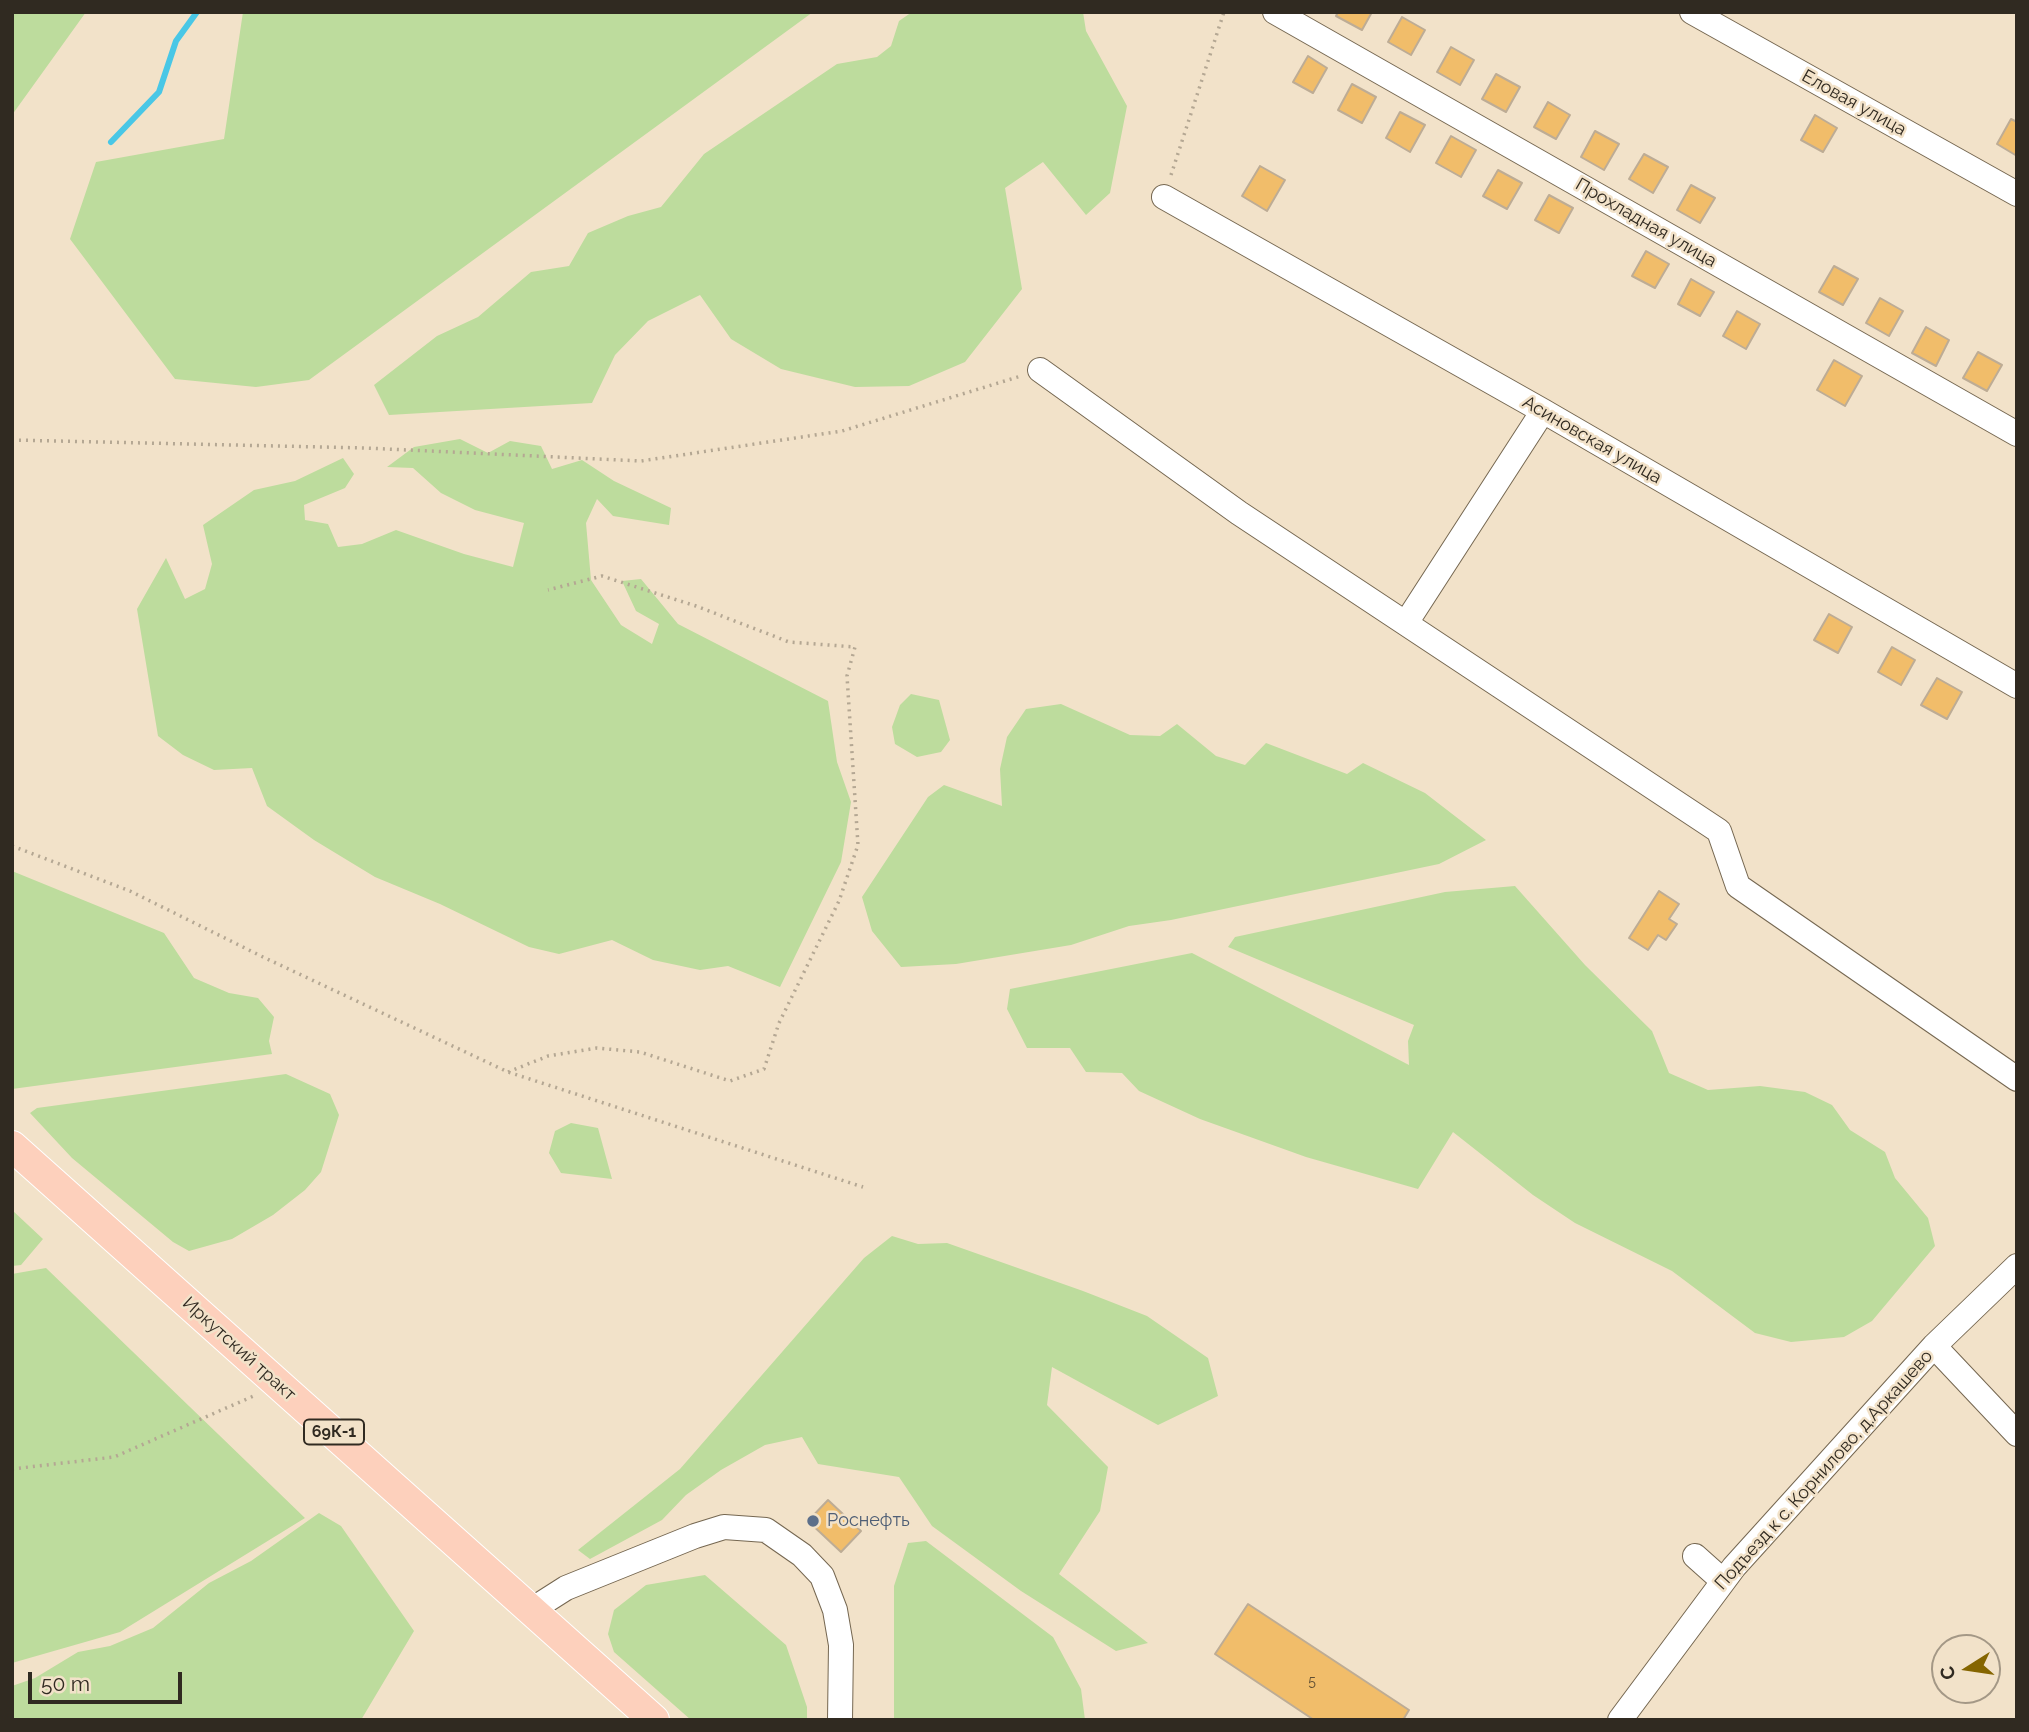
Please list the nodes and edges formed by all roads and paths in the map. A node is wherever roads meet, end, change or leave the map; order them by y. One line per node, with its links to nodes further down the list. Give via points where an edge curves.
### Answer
1 (1224, 12): 5 (path)
2 (1275, 12): 8 (street, Прохладная улица)
3 (1692, 12): 4 (street, Еловая улица)
4 (2017, 194)
5 (1164, 197): 7 (street, Асиновская улица)
6 (1040, 370): 9 (path, via 842,431 641,461 366,448); 11 (street, via 1239,513)
7 (1543, 411): 11 (street); 12 (street, Асиновская улица)
8 (2017, 434)
9 (12, 440)
10 (548, 590): 14 (path, via 602,576 789,642 855,647 847,676 858,845 839,901 779,1023 764,1069 730,1081 640,1052 597,1048 548,1056)
11 (1406, 623): 15 (street, via 1719,831 1738,886)
12 (2017, 686)
13 (12, 846): 14 (path, via 130,891)
14 (509, 1072): 17 (path)
15 (2017, 1079)
16 (12, 1146): 20 (main road, Иркутский тракт / 69К-1)
17 (863, 1187)
18 (2017, 1266): 19 (street, Подъезд к с. Корнилово, д.Аркашево)
19 (1934, 1346): 21 (street); 24 (street, Подъезд к с. Корнилово, д.Аркашево)
20 (280, 1385): 22 (path, via 114,1457); 25 (main road, Иркутский тракт / 69К-1)
21 (2017, 1434)
22 (12, 1469)
23 (1695, 1556): 24 (street)
24 (1723, 1581): 28 (street, Подъезд к с. Корнилово, д.Аркашево)
25 (533, 1609): 26 (main road, Иркутский тракт / 69К-1); 27 (street, via 566,1588 695,1536 724,1527 766,1530 802,1555 822,1576 835,1610 841,1645)
26 (654, 1720)
27 (840, 1720)
28 (1620, 1720)

